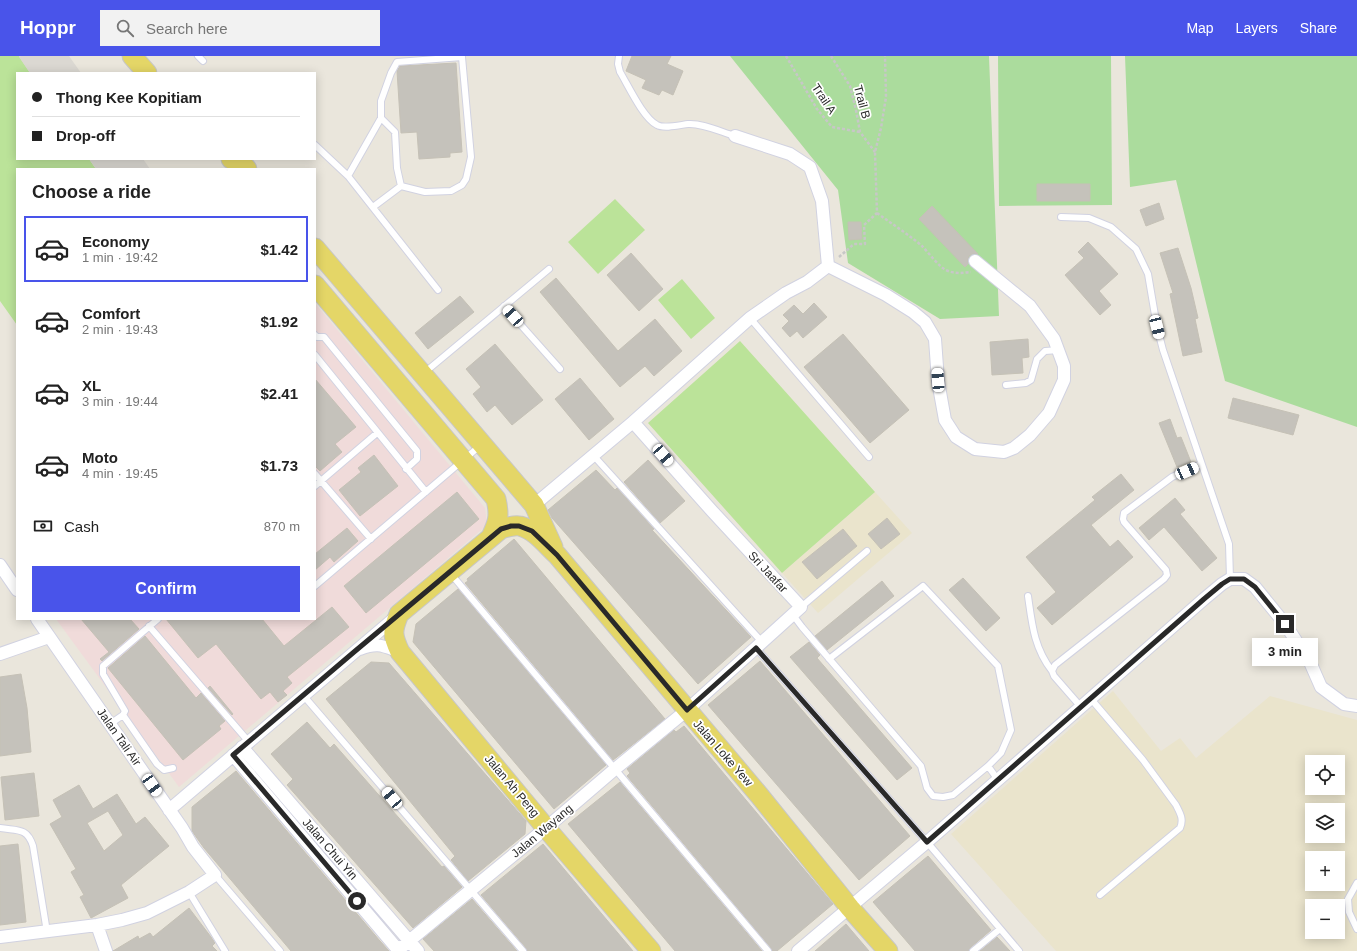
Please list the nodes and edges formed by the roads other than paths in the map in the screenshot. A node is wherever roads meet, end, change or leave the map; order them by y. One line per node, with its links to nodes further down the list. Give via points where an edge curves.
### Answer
1 (132, 56): 3 (main road)
2 (619, 56): 5 (lane, via 620,72 646,115 658,125 690,124)
3 (146, 72)
4 (381, 118): 7 (lane); 8 (lane, via 395,132); 8 (lane, via 381,100 397,62 462,57 471,157 466,179 462,185 451,191 425,192)
5 (735, 136): 13 (street, via 790,154 810,167 822,201)
6 (316, 146): 7 (lane)
7 (348, 176): 9 (lane)
8 (401, 186): 9 (lane)
9 (373, 207): 16 (lane)
10 (1061, 218): 31 (lane, via 1089,218 1111,227 1136,250 1148,274 1162,350)
11 (316, 249): 23 (main road)
12 (975, 262): 20 (street, via 1030,306)
13 (828, 266): 18 (street); 20 (street, via 886,295 925,322 935,339 938,380 945,420 956,437 975,449 1004,452 1014,448 1050,413 1064,380 1064,366)
14 (549, 269): 17 (lane)
15 (316, 286): 30 (main road)
16 (438, 290)
17 (504, 306): 22 (lane); 23 (lane)
18 (750, 318): 25 (street); 29 (lane)
19 (316, 337): 32 (lane, via 324,337 417,451 417,459)
20 (1059, 350): 24 (lane, via 1045,351 1041,355 1031,380 1026,383)
21 (316, 356): 26 (lane)
22 (560, 369)
23 (422, 374): 27 (main road)
24 (1006, 384)
25 (633, 422): 28 (street); 48 (street, Sri Jaafar)
26 (377, 433): 32 (lane); 34 (lane)
27 (482, 444): 30 (lane); 37 (main road)
28 (593, 455): 37 (street); 54 (lane)
29 (869, 457)
30 (463, 460): 36 (lane); 38 (main road, via 496,499 499,520)
31 (1201, 464): 44 (lane, via 1228,544); 59 (lane, via 1172,477 1122,516 1124,522 1166,570 1167,577 1055,665)
32 (406, 469): 36 (lane)
33 (316, 475): 34 (lane)
34 (321, 481): 35 (lane); 39 (lane)
35 (316, 485)
36 (426, 492): 39 (lane)
37 (534, 505): 41 (main road)
38 (491, 537): 41 (main road, via 501,529 519,526 532,531); 43 (main road)
39 (371, 539): 45 (lane)
40 (867, 551): 48 (lane)
41 (557, 555): 64 (main road, Jalan Loke Yew)
42 (0, 565): 46 (street)
43 (449, 572): 49 (main road); 70 (lane)
44 (1230, 579): 61 (street); 62 (street, via 1244,579 1255,587 1285,624 1310,662 1321,687 1344,704)
45 (316, 585)
46 (16, 589)
47 (1028, 596): 59 (lane, via 1033,632 1044,660)
48 (797, 611): 54 (street); 58 (lane)
49 (399, 614): 55 (street); 56 (main road, Jalan Ah Peng, via 393,628 394,639)
50 (38, 620): 53 (street, Jalan Tali Air)
51 (157, 620): 52 (lane)
52 (150, 626): 65 (lane, via 102,669 125,710); 67 (lane)
53 (49, 637): 57 (street); 66 (street, Jalan Tali Air)
54 (759, 645): 64 (street); 75 (lane)
55 (354, 652): 56 (street, via 371,644); 60 (street)
56 (400, 652): 74 (main road, Jalan Ah Peng)
57 (0, 654)
58 (829, 659): 68 (lane, via 922,766 927,788 934,796 944,797 953,794); 68 (lane, via 923,586 998,666 1011,730 1002,753)
59 (1052, 671): 63 (lane)
60 (303, 695): 67 (street); 78 (lane)
61 (1091, 699): 63 (street); 80 (lane, via 1143,760 1176,805 1182,823 1180,828)
62 (1357, 706)
63 (1081, 707): 71 (street)
64 (687, 710): 70 (street, Jalan Wayang); 81 (main road, Jalan Loke Yew)
65 (123, 715): 66 (lane); 69 (lane, via 157,764 164,770)
66 (110, 724): 72 (street, Jalan Tali Air)
67 (241, 748): 72 (street); 87 (street, Jalan Chui Yin); 91 (street, Jalan Chui Yin)
68 (988, 766): 71 (lane)
69 (173, 768)
70 (615, 769): 74 (street, Jalan Wayang); 95 (lane)
71 (998, 780): 75 (street)
72 (170, 810): 76 (street, Jalan Tali Air, via 193,847)
73 (0, 828): 85 (lane, via 19,830 31,839)
74 (546, 828): 78 (street, Jalan Wayang); 94 (main road, Jalan Ah Peng)
75 (927, 842): 81 (street); 83 (lane)
76 (215, 875): 79 (street); 90 (lane)
77 (1357, 883): 84 (lane, via 1348,899 1349,912)
78 (471, 890): 87 (street, Jalan Wayang); 93 (lane)
79 (189, 892): 82 (street, via 147,914); 89 (lane)
80 (1100, 895)
81 (850, 908): 96 (street); 97 (main road, Jalan Loke Yew)
82 (97, 925): 85 (street); 88 (street)
83 (1000, 929): 98 (lane); 99 (lane)
84 (1357, 929)
85 (47, 932): 86 (street)
86 (3, 940)
87 (409, 941): 91 (street, Jalan Wayang); 92 (street, Jalan Chui Yin)
88 (106, 951)
89 (225, 951)
90 (280, 951)
91 (398, 951)
92 (418, 951)
93 (523, 951)
94 (651, 951)
95 (768, 951)
96 (798, 951)
97 (888, 951)
98 (973, 951)
99 (1019, 951)

